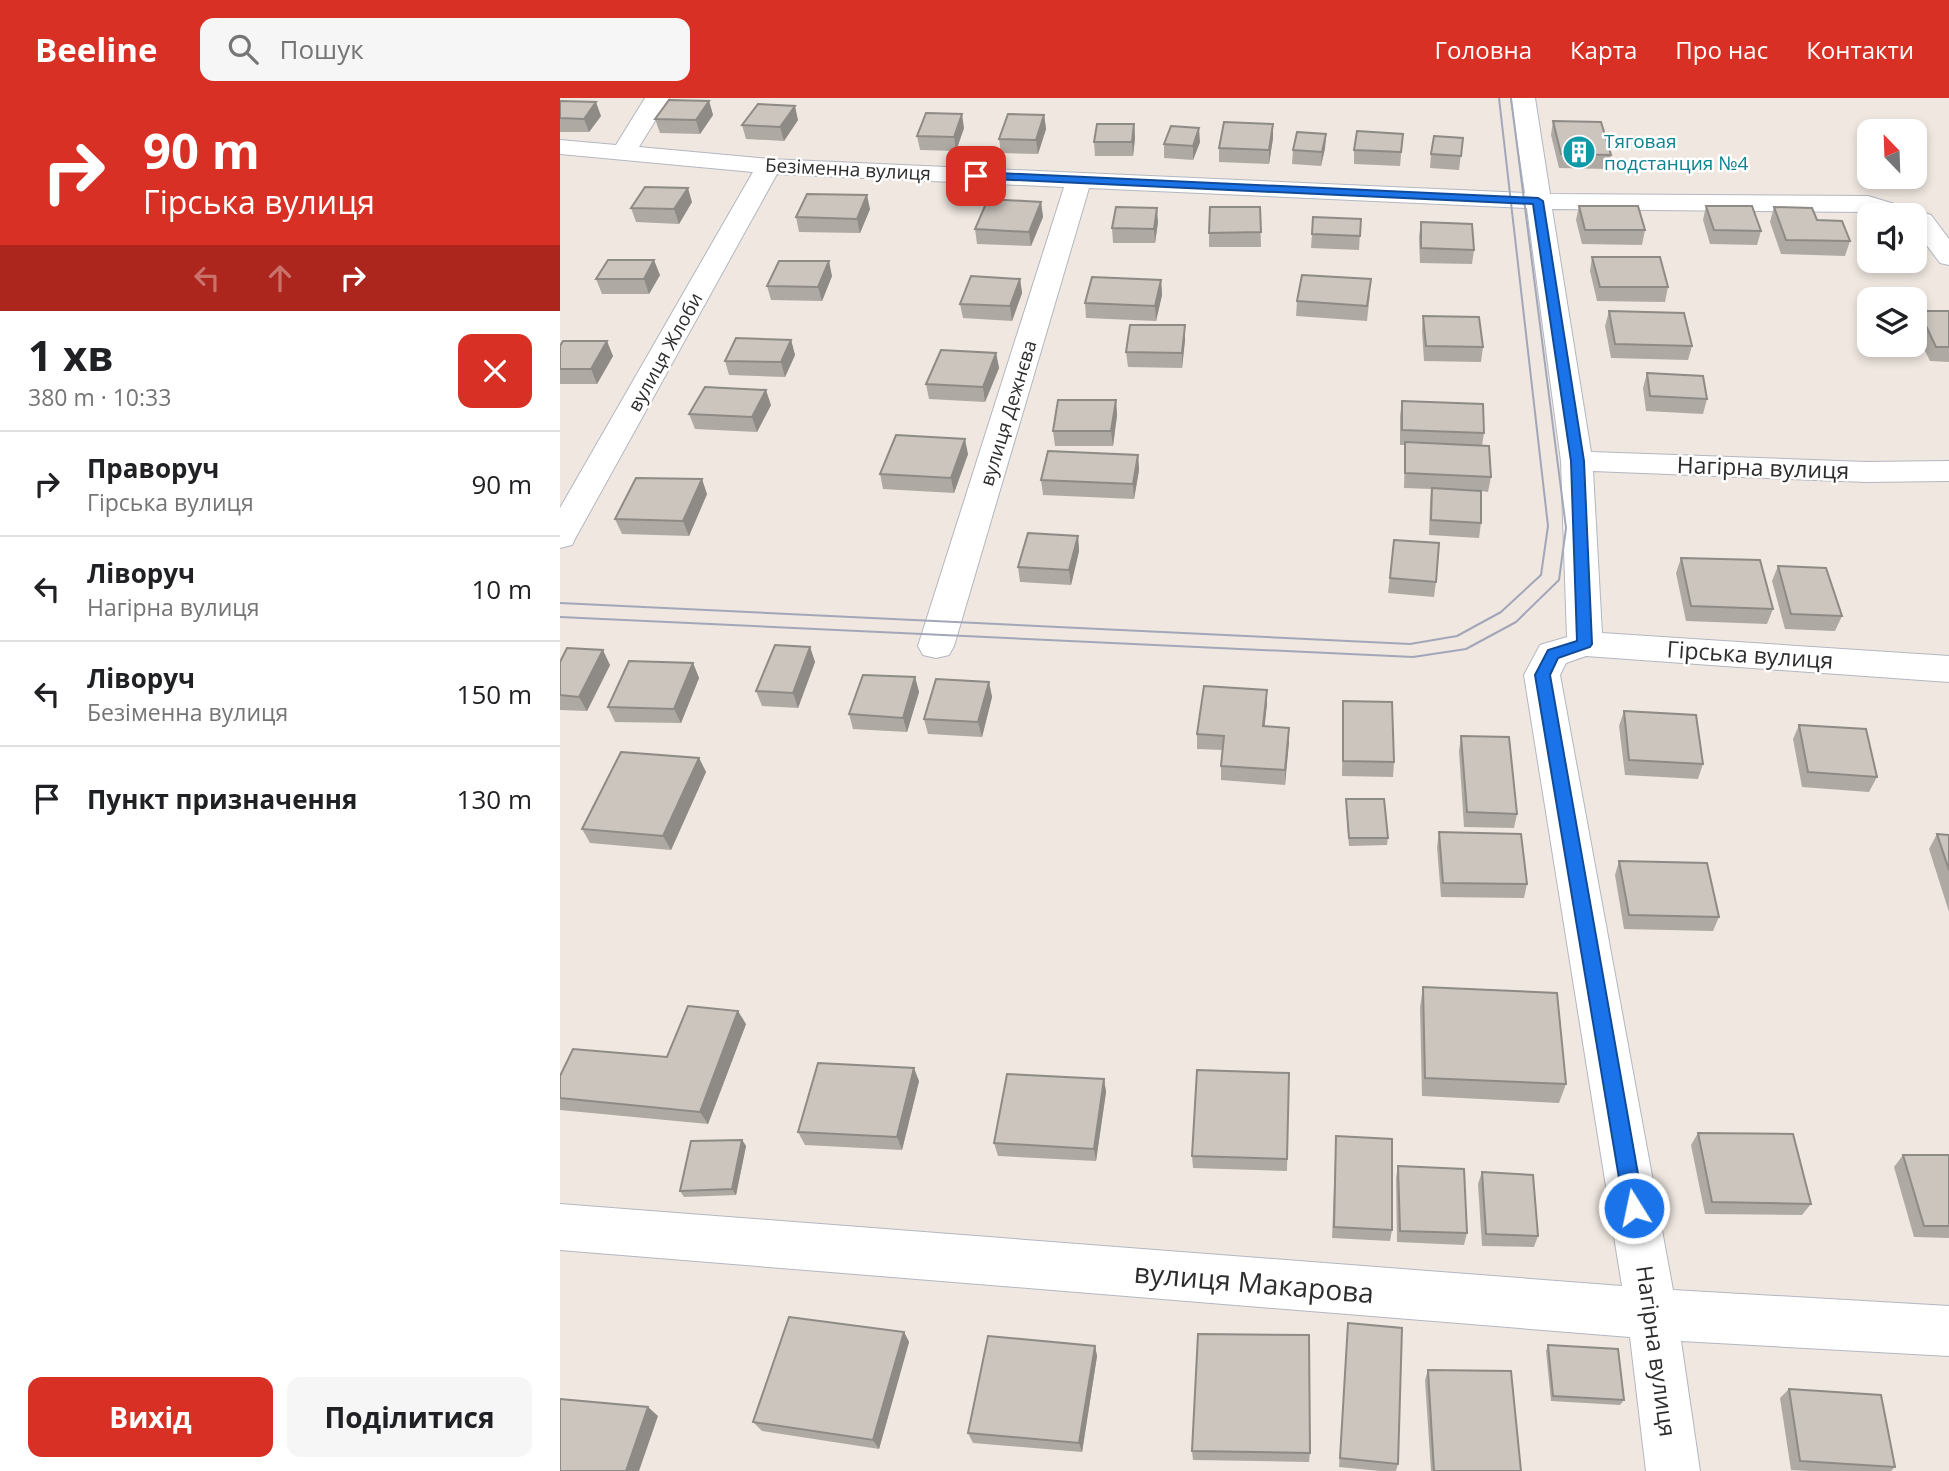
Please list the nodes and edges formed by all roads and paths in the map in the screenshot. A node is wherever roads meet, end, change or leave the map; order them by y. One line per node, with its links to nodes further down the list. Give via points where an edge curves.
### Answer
1 (657, 98): 4 (street)
2 (1523, 98): 7 (street, Нагірна вулиця)
3 (560, 146): 4 (street, Безіменна вулиця)
4 (624, 151): 5 (street, Безіменна вулиця)
5 (769, 166): 6 (street, Безіменна вулиця); 13 (street, вулиця Жлоби)
6 (1079, 180): 7 (street, Безіменна вулиця); 14 (street, вулиця Дежнєва)
7 (1547, 201): 8 (street); 11 (street, Нагірна вулиця)
8 (1857, 204)
9 (1927, 227): 10 (street)
10 (1949, 257)
11 (1577, 461): 12 (street, Нагірна вулиця); 15 (street, Нагірна вулиця)
12 (1949, 471)
13 (560, 537)
14 (936, 646)
15 (1569, 649): 16 (street, Гірська вулиця); 18 (street, Нагірна вулиця, via 1542,675)
16 (1949, 669)
17 (560, 1227): 18 (street, вулиця Макарова)
18 (1652, 1314): 19 (street, вулиця Макарова); 20 (street, Нагірна вулиця)
19 (1949, 1331)
20 (1674, 1471)

